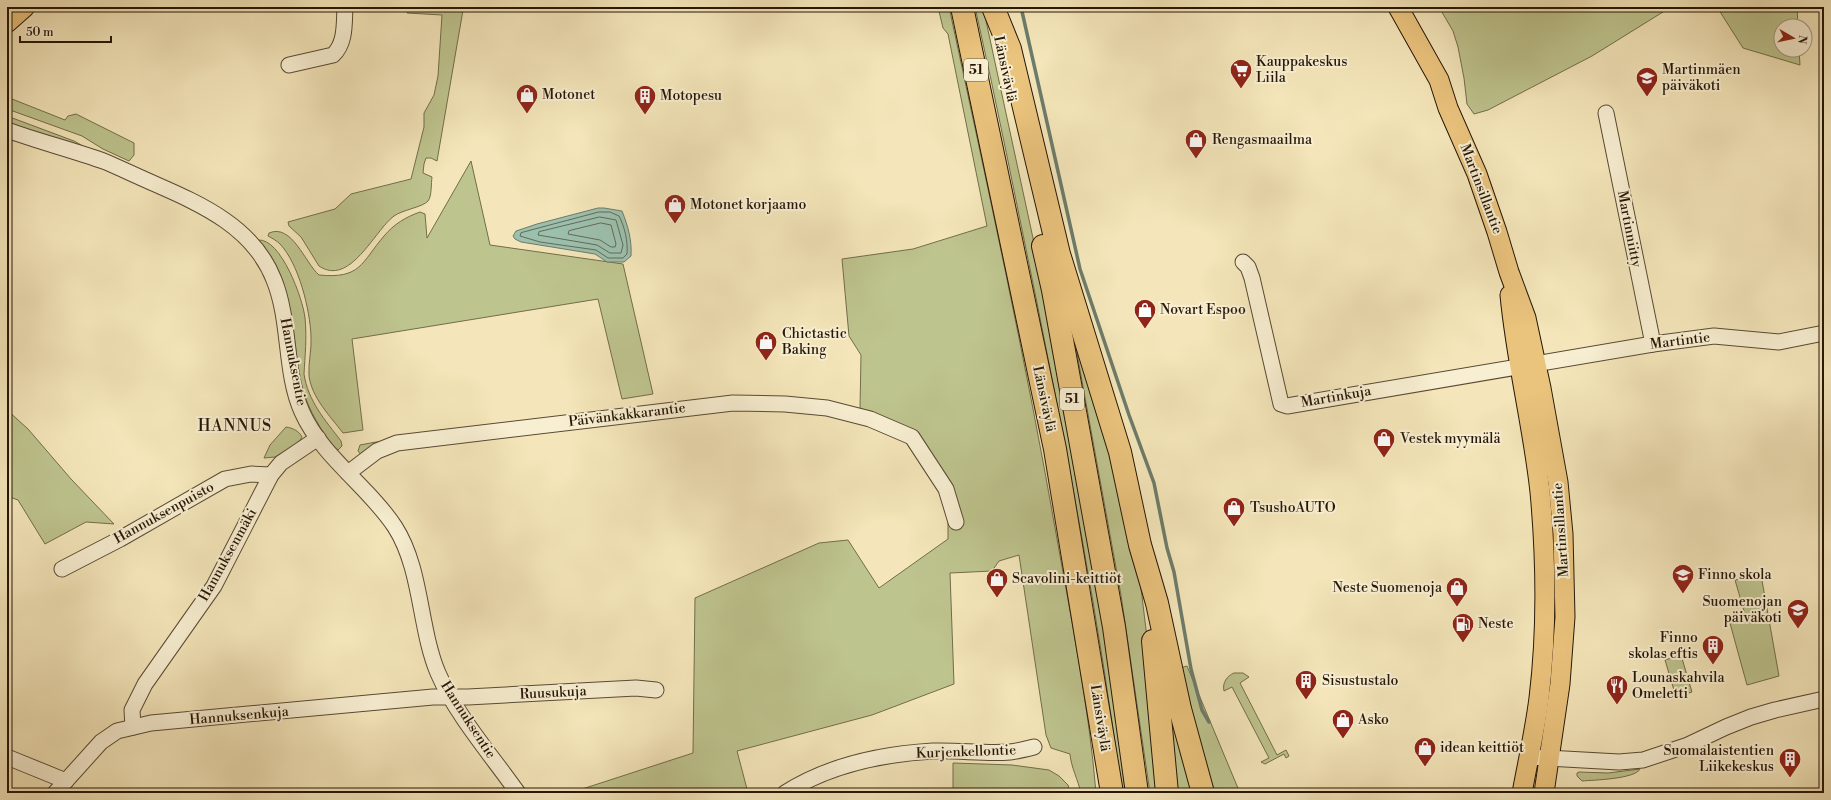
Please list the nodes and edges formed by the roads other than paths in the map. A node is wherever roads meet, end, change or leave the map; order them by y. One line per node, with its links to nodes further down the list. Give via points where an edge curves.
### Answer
1 (25, 7): 7 (main road)
2 (345, 7): 8 (street, via 342,38 338,50 333,55)
3 (962, 7): 22 (highway, Länsiväylä / 51, via 1055,449)
4 (992, 7): 20 (highway, via 1010,49 1059,254 1111,419); 37 (highway, Länsiväylä / 51, via 1053,290 1114,627)
5 (1385, 7): 9 (main road, Martinsillantie, via 1430,87)
6 (1398, 7): 9 (main road, Martinsillantie, via 1439,80)
7 (7, 23)
8 (289, 65)
9 (1448, 108): 15 (main road, Martinsillantie, via 1480,182 1497,232 1509,272 1512,321)
10 (1606, 114): 14 (street, Martinniitty)
11 (7, 130): 16 (street, Hannuksentie, via 105,162 199,204 241,232 266,261 274,279 281,298 298,399)
12 (1243, 262): 15 (street, Martinkuja, via 1252,278 1281,404 1287,406)
13 (1824, 333): 14 (street, Martintie, via 1779,342 1714,336)
14 (1653, 344): 15 (street, Martintie)
15 (1528, 364): 29 (main road, Martinsillantie, via 1540,490 1544,582 1539,690); 30 (main road, Martinsillantie, via 1558,482 1563,534 1563,653)
16 (318, 438): 17 (street, Hannuksentie); 18 (street, Hannuksenmäki, via 281,463)
17 (348, 473): 19 (street, Päivänkakkarantie, via 377,451 397,443 733,403 785,404 827,408 870,419 912,437 946,489); 24 (street, Hannuksentie, via 395,526 406,547 431,649)
18 (271, 474): 21 (street, Hannuksenpuisto, via 251,474 225,479); 26 (street, Hannuksenmäki, via 214,586 145,684 132,710)
19 (956, 522)
20 (1140, 545): 38 (highway, via 1154,645); 39 (highway, via 1157,602 1180,709)
21 (62, 569)
22 (1086, 633): 35 (highway); 36 (highway, Länsiväylä / 51)
23 (656, 690): 24 (street, Ruusukuja, via 636,688)
24 (450, 698): 26 (street, Hannuksenkuja, via 151,723); 33 (street, Hannuksentie)
25 (1824, 699): 30 (street, via 1751,717 1688,745 1643,760 1619,762)
26 (133, 727): 31 (street, Hannuksenkuja, via 117,731 101,742)
27 (1034, 747): 34 (street, Kurjenkellontie, via 1011,752 933,751 882,758 835,768 808,779)
28 (7, 757): 31 (street)
29 (1529, 757): 30 (street); 40 (main road, Martinsillantie)
30 (1550, 758): 41 (main road, Martinsillantie)
31 (66, 781): 32 (street, Hannuksenkuja)
32 (54, 793)
33 (518, 793)
34 (785, 793)
35 (1102, 793)
36 (1112, 793)
37 (1137, 793)
38 (1167, 793)
39 (1203, 793)
40 (1522, 793)
41 (1544, 793)

